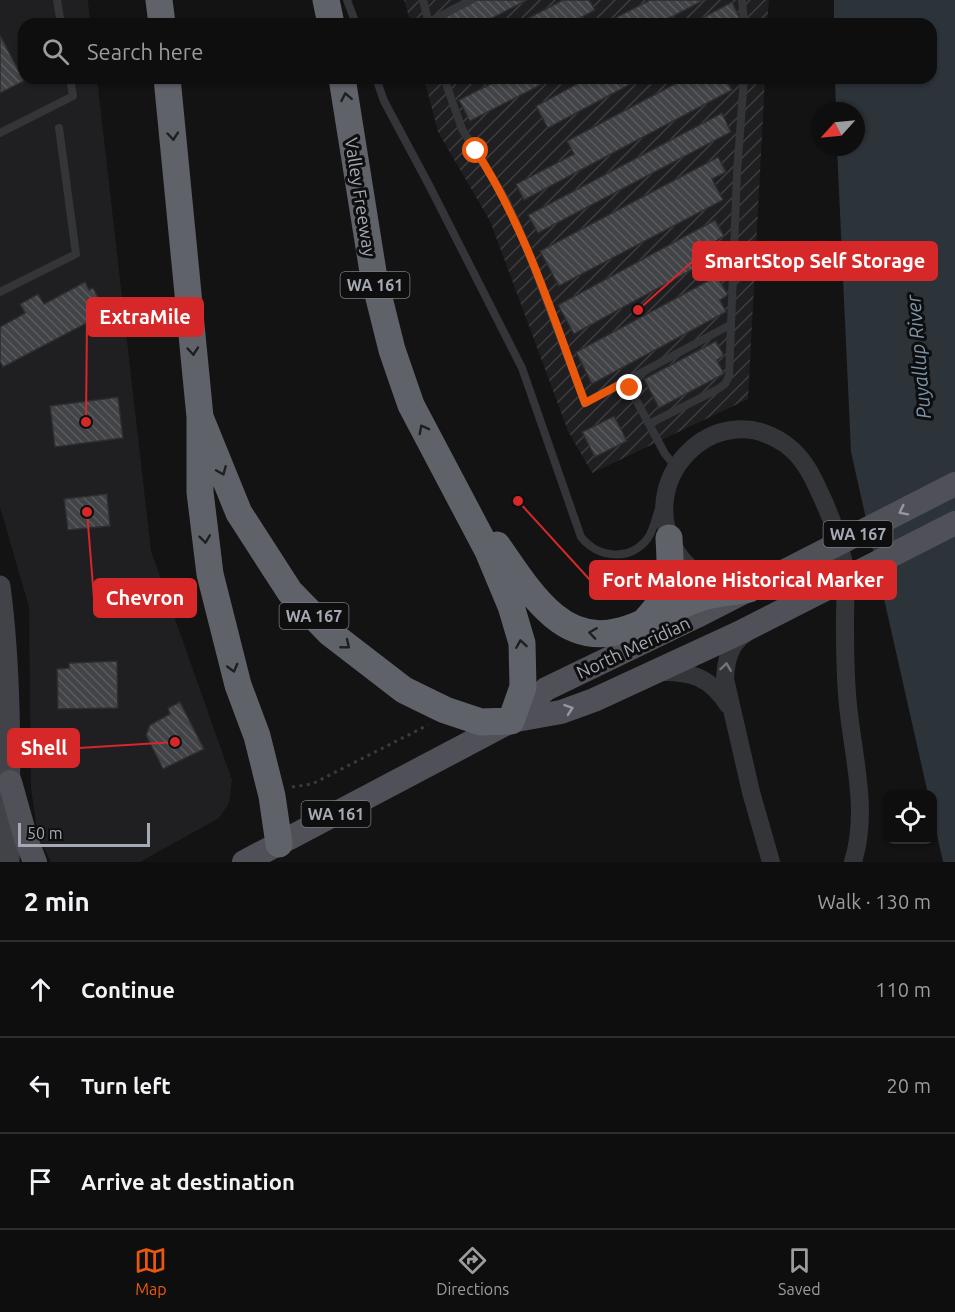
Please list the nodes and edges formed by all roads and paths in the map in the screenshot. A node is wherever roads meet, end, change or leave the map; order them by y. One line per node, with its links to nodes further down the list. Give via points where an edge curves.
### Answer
1 (57, 0): 8 (lane)
2 (159, 0): 9 (highway)
3 (326, 0): 10 (highway)
4 (346, 0): 11 (lane)
5 (423, 0): 12 (lane)
6 (471, 0): 13 (lane)
7 (742, 0): 14 (lane)
8 (60, 18)
9 (161, 18)
10 (330, 18)
11 (354, 18)
12 (428, 18)
13 (438, 18)
14 (744, 18)
15 (71, 84): 22 (lane, via 73,96)
16 (168, 84): 26 (highway, WA 161, one-way to 26)
17 (343, 84): 29 (highway, Valley Freeway / WA 161, one-way to 17, via 411,405 392,350 374,278)
18 (378, 84): 31 (lane, via 522,368 581,537 594,550 615,555 642,544 649,536)
19 (446, 84): 25 (lane, via 462,129 506,200 523,238 585,403)
20 (744, 84): 24 (lane)
21 (59, 128): 23 (lane, via 76,254)
22 (0, 134)
23 (0, 292)
24 (730, 326): 25 (lane); 27 (lane, via 729,376 725,384)
25 (626, 381): 27 (lane)
26 (200, 417): 40 (highway, WA 167, one-way to 40, via 239,513 290,592 330,633 404,690 445,710 481,722); 44 (highway, WA 161, one-way to 44, via 200,492 210,574 238,685 257,736)
27 (649, 424): 28 (lane)
28 (675, 466): 31 (street); 49 (street, via 692,448 713,435 737,430 761,433 784,443 802,459 827,507 844,572 848,703 861,794)
29 (451, 480): 37 (highway, WA 167, one-way to 29, via 616,633 592,634 555,617 537,600); 40 (highway, WA 161, one-way to 29, via 523,687 522,644 488,550)
30 (955, 484): 35 (main road, North Meridian / WA 167, one-way to 35)
31 (666, 489): 33 (street, via 663,513)
32 (955, 523): 36 (main road, North Meridian / WA 167)
33 (669, 538): 35 (street, via 682,560 714,583); 37 (highway, via 671,567 666,594)
34 (0, 586): 42 (main road, via 8,653)
35 (754, 587): 37 (highway, WA 167, via 703,597); 40 (main road, North Meridian, via 546,688)
36 (769, 618): 38 (main road, North Meridian / WA 167); 41 (street, one-way to 36, via 725,679 726,662 731,647)
37 (644, 622)
38 (655, 672): 40 (main road, North Meridian / WA 167, one-way to 38, via 561,712); 41 (street, via 678,671 706,681 720,693)
39 (437, 721): 43 (path, via 312,784)
40 (511, 721): 44 (main road, North Meridian / WA 161)
41 (736, 723): 48 (street)
42 (10, 782): 45 (main road); 46 (main road)
43 (288, 787)
44 (279, 844): 47 (main road, North Meridian / WA 161)
45 (9, 862)
46 (35, 862)
47 (244, 862)
48 (771, 862)
49 (853, 862)

